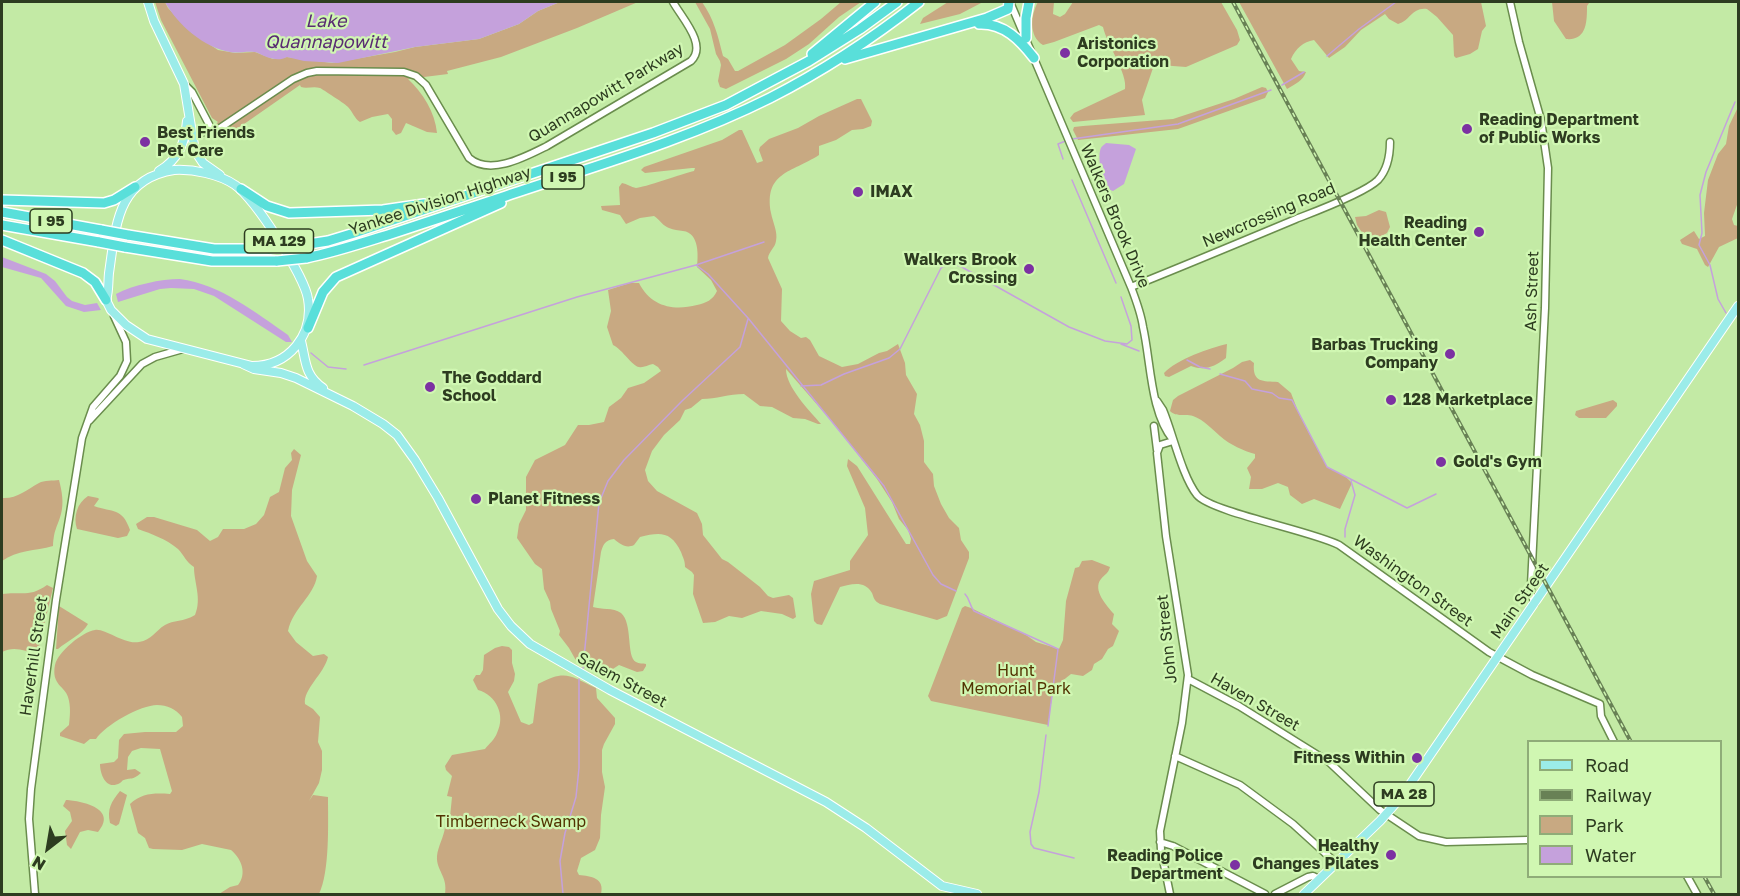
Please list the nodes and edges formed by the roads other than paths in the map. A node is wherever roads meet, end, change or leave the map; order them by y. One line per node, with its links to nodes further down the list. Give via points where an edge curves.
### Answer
1 (148, 2): 14 (main road, MA 129)
2 (673, 2): 16 (street, Quannapowitt Parkway, via 695,40 698,50 692,61 534,153 495,166 469,158 426,85 404,72 307,73 221,127)
3 (875, 2): 13 (highway)
4 (897, 2): 13 (highway, Yankee Division Highway / I 95)
5 (919, 2): 12 (highway, Yankee Division Highway / I 95)
6 (1010, 2): 9 (highway, via 1006,10); 10 (street, Walkers Brook Drive)
7 (1029, 2): 10 (highway)
8 (1509, 2): 43 (street, Ash Street, via 1543,128 1548,168)
9 (965, 26): 11 (highway, via 1000,27 1017,38); 12 (highway)
10 (1026, 38): 11 (street, Walkers Brook Drive)
11 (1034, 58): 29 (street, Walkers Brook Drive)
12 (829, 65): 20 (highway, Yankee Division Highway / I 95, via 771,98 700,129)
13 (788, 73): 24 (highway, Yankee Division Highway / I 95, via 691,119)
14 (184, 84): 15 (main road, MA 129); 16 (street, via 192,90)
15 (188, 111): 17 (main road, MA 129); 19 (main road, MA 129, via 179,154)
16 (208, 130): 17 (street, Quannapowitt Parkway)
17 (191, 131): 21 (main road, MA 129, via 198,157)
18 (1390, 142): 29 (street, Newcrossing Road, via 1386,166 1378,180 1368,186)
19 (154, 174): 21 (main road, via 183,170); 22 (main road, MA 129)
20 (561, 177): 27 (highway, Yankee Division Highway / I 95, bridge, via 366,242 278,261 212,261); 33 (highway, via 336,277 323,292)
21 (224, 178): 23 (main road, MA 129)
22 (135, 187): 25 (highway, via 104,203); 30 (main road, MA 129, via 119,215)
23 (241, 189): 24 (highway, via 272,208 298,213 401,208); 33 (main road, MA 129, via 267,223 303,284 308,298)
24 (465, 196): 26 (highway, Yankee Division Highway / I 95, bridge, via 328,241 269,249 214,249)
25 (2, 200)
26 (2, 212)
27 (2, 225)
28 (2, 240): 30 (highway, via 85,274)
29 (1131, 287): 40 (street, Walkers Brook Drive, via 1143,326 1158,411)
30 (106, 300): 32 (main road)
31 (1738, 306): 44 (main road, Main Street / MA 28)
32 (111, 310): 35 (main road, via 138,334); 38 (street, Haverhill Street, via 126,342 127,361 120,376 93,407)
33 (308, 328): 34 (main road, MA 129)
34 (301, 341): 36 (main road, via 277,361 256,366); 37 (main road, Salem Street, via 309,374)
35 (184, 349): 36 (main road); 38 (street, Haverhill Street, via 142,364)
36 (243, 364): 37 (main road, Salem Street, via 292,376)
37 (339, 399): 57 (main road, Salem Street, via 383,424 400,439 438,498 498,609 530,644 826,802 942,886)
38 (87, 424): 56 (street, Haverhill Street, via 80,446 35,749 29,819)
39 (1154, 426): 41 (street, John Street)
40 (1173, 441): 41 (street, via 1161,444); 42 (street, Walkers Brook Drive, via 1192,487)
41 (1157, 451): 47 (street, John Street)
42 (1203, 501): 46 (street, Washington Street, via 1338,544)
43 (1531, 585): 44 (street); 45 (street, Ash Street)
44 (1542, 592): 45 (main road, Main Street / MA 28)
45 (1535, 603): 46 (main road, Main Street / MA 28)
46 (1497, 657): 48 (street, Washington Street, via 1600,704 1601,716); 50 (main road, Main Street / MA 28)
47 (1188, 679): 49 (street, John Street); 50 (street, Haven Street, via 1330,763)
48 (1613, 740)
49 (1175, 756): 52 (street, John Street); 53 (street, via 1240,785 1293,824)
50 (1386, 815): 51 (street, Haven Street, via 1432,840); 53 (main road, Main Street / MA 28)
51 (1527, 840)
52 (1160, 842): 58 (street, John Street); 59 (street)
53 (1336, 863): 55 (main road, Main Street / MA 28)
54 (1688, 878): 62 (street)
55 (1319, 879): 60 (street, via 1308,877); 61 (main road, Main Street / MA 28)
56 (35, 894)
57 (977, 894)
58 (1170, 894)
59 (1265, 894)
60 (1275, 894)
61 (1304, 894)
62 (1697, 894)

